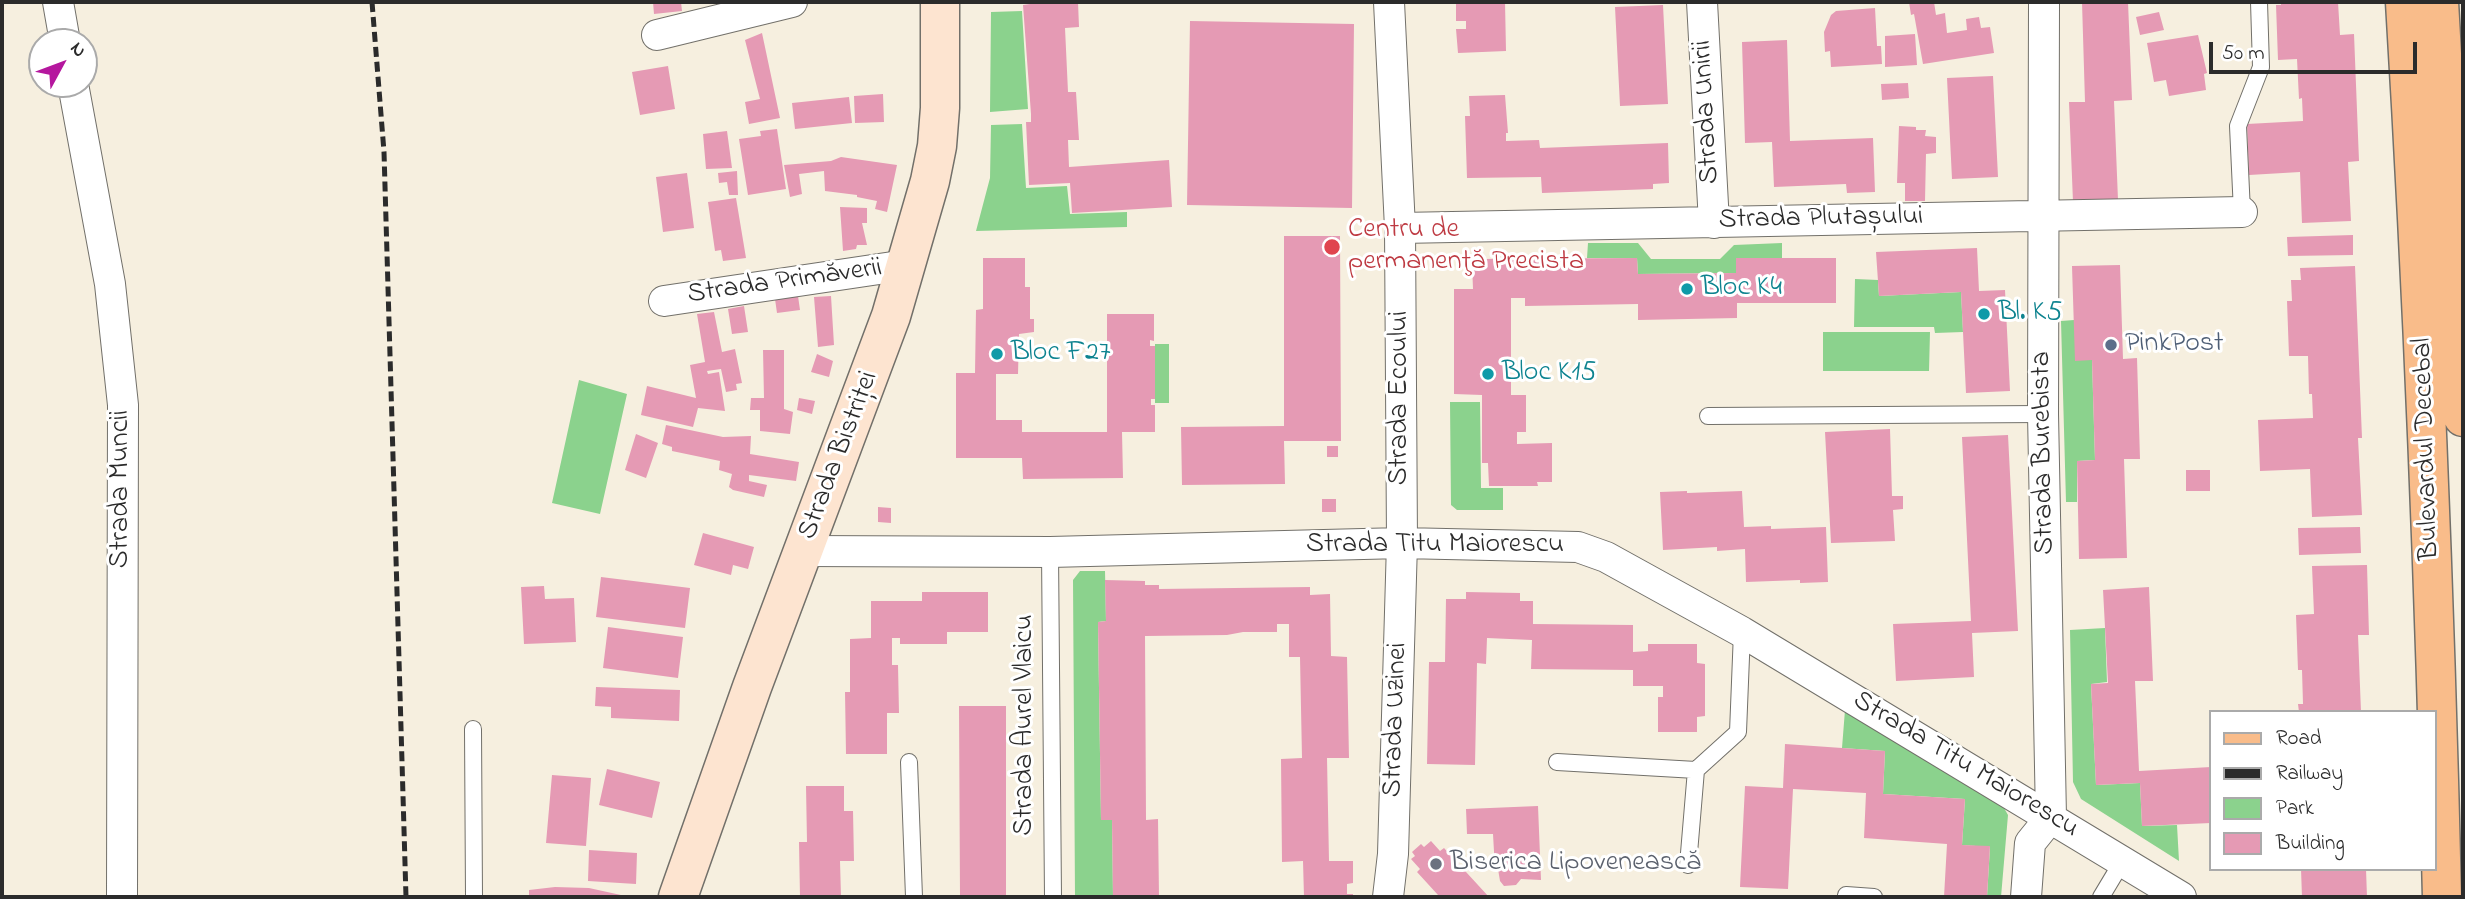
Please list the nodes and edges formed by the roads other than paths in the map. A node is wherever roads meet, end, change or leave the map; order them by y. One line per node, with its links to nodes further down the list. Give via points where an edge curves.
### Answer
1 (58, 2): 10 (street)
2 (793, 2): 11 (street)
3 (940, 2): 17 (main road, Strada Bistriței, via 937,146)
4 (1389, 2): 16 (street, Strada Ecoului)
5 (1702, 2): 15 (street, Strada Unirii)
6 (2044, 2): 14 (street, Strada Burebista)
7 (2259, 2): 13 (lane, via 2261,67 2238,126)
8 (2406, 2): 44 (main road, Bulevardul Decebal, via 2424,338)
9 (2439, 2): 21 (main road, Bulevardul Decebal)
10 (63, 28)
11 (657, 35)
12 (76, 98): 34 (street, Strada Muncii, via 110,284 123,405)
13 (2242, 212): 14 (street, Strada Plutașului)
14 (2045, 215): 15 (street, Strada Plutașului); 19 (street, Strada Burebista)
15 (1714, 223): 16 (street, Strada Plutașului)
16 (1400, 228): 22 (street, Strada Ecoului)
17 (906, 265): 18 (street, Strada Primăverii); 23 (main road, Strada Bistriței, via 882,346)
18 (664, 301)
19 (2043, 414): 20 (lane); 30 (street, Strada Burebista)
20 (1708, 416)
21 (2463, 417)
22 (1402, 543): 24 (street, Strada Titu Maiorescu); 25 (street, Strada Titu Maiorescu, via 1578,547 1605,557); 39 (street, Strada Uzinei)
23 (804, 551): 24 (street, Strada Titu Maiorescu); 36 (main road, Strada Bistriței)
24 (1051, 552): 38 (lane, Strada Aurel Vlaicu)
25 (1742, 632): 29 (lane, via 1738,732); 30 (street, Strada Titu Maiorescu)
26 (473, 729): 35 (lane)
27 (909, 762): 37 (lane)
28 (1557, 762): 29 (lane)
29 (1696, 770): 32 (lane)
30 (2051, 817): 31 (street, Strada Titu Maiorescu); 41 (street, via 2030,843)
31 (2122, 862): 42 (lane); 43 (street, Strada Titu Maiorescu)
32 (1688, 865)
33 (1846, 895): 40 (lane)
34 (122, 897)
35 (474, 897)
36 (678, 897)
37 (914, 897)
38 (1054, 897)
39 (1388, 897)
40 (1874, 897)
41 (2026, 897)
42 (2101, 897)
43 (2181, 897)
44 (2442, 897)

